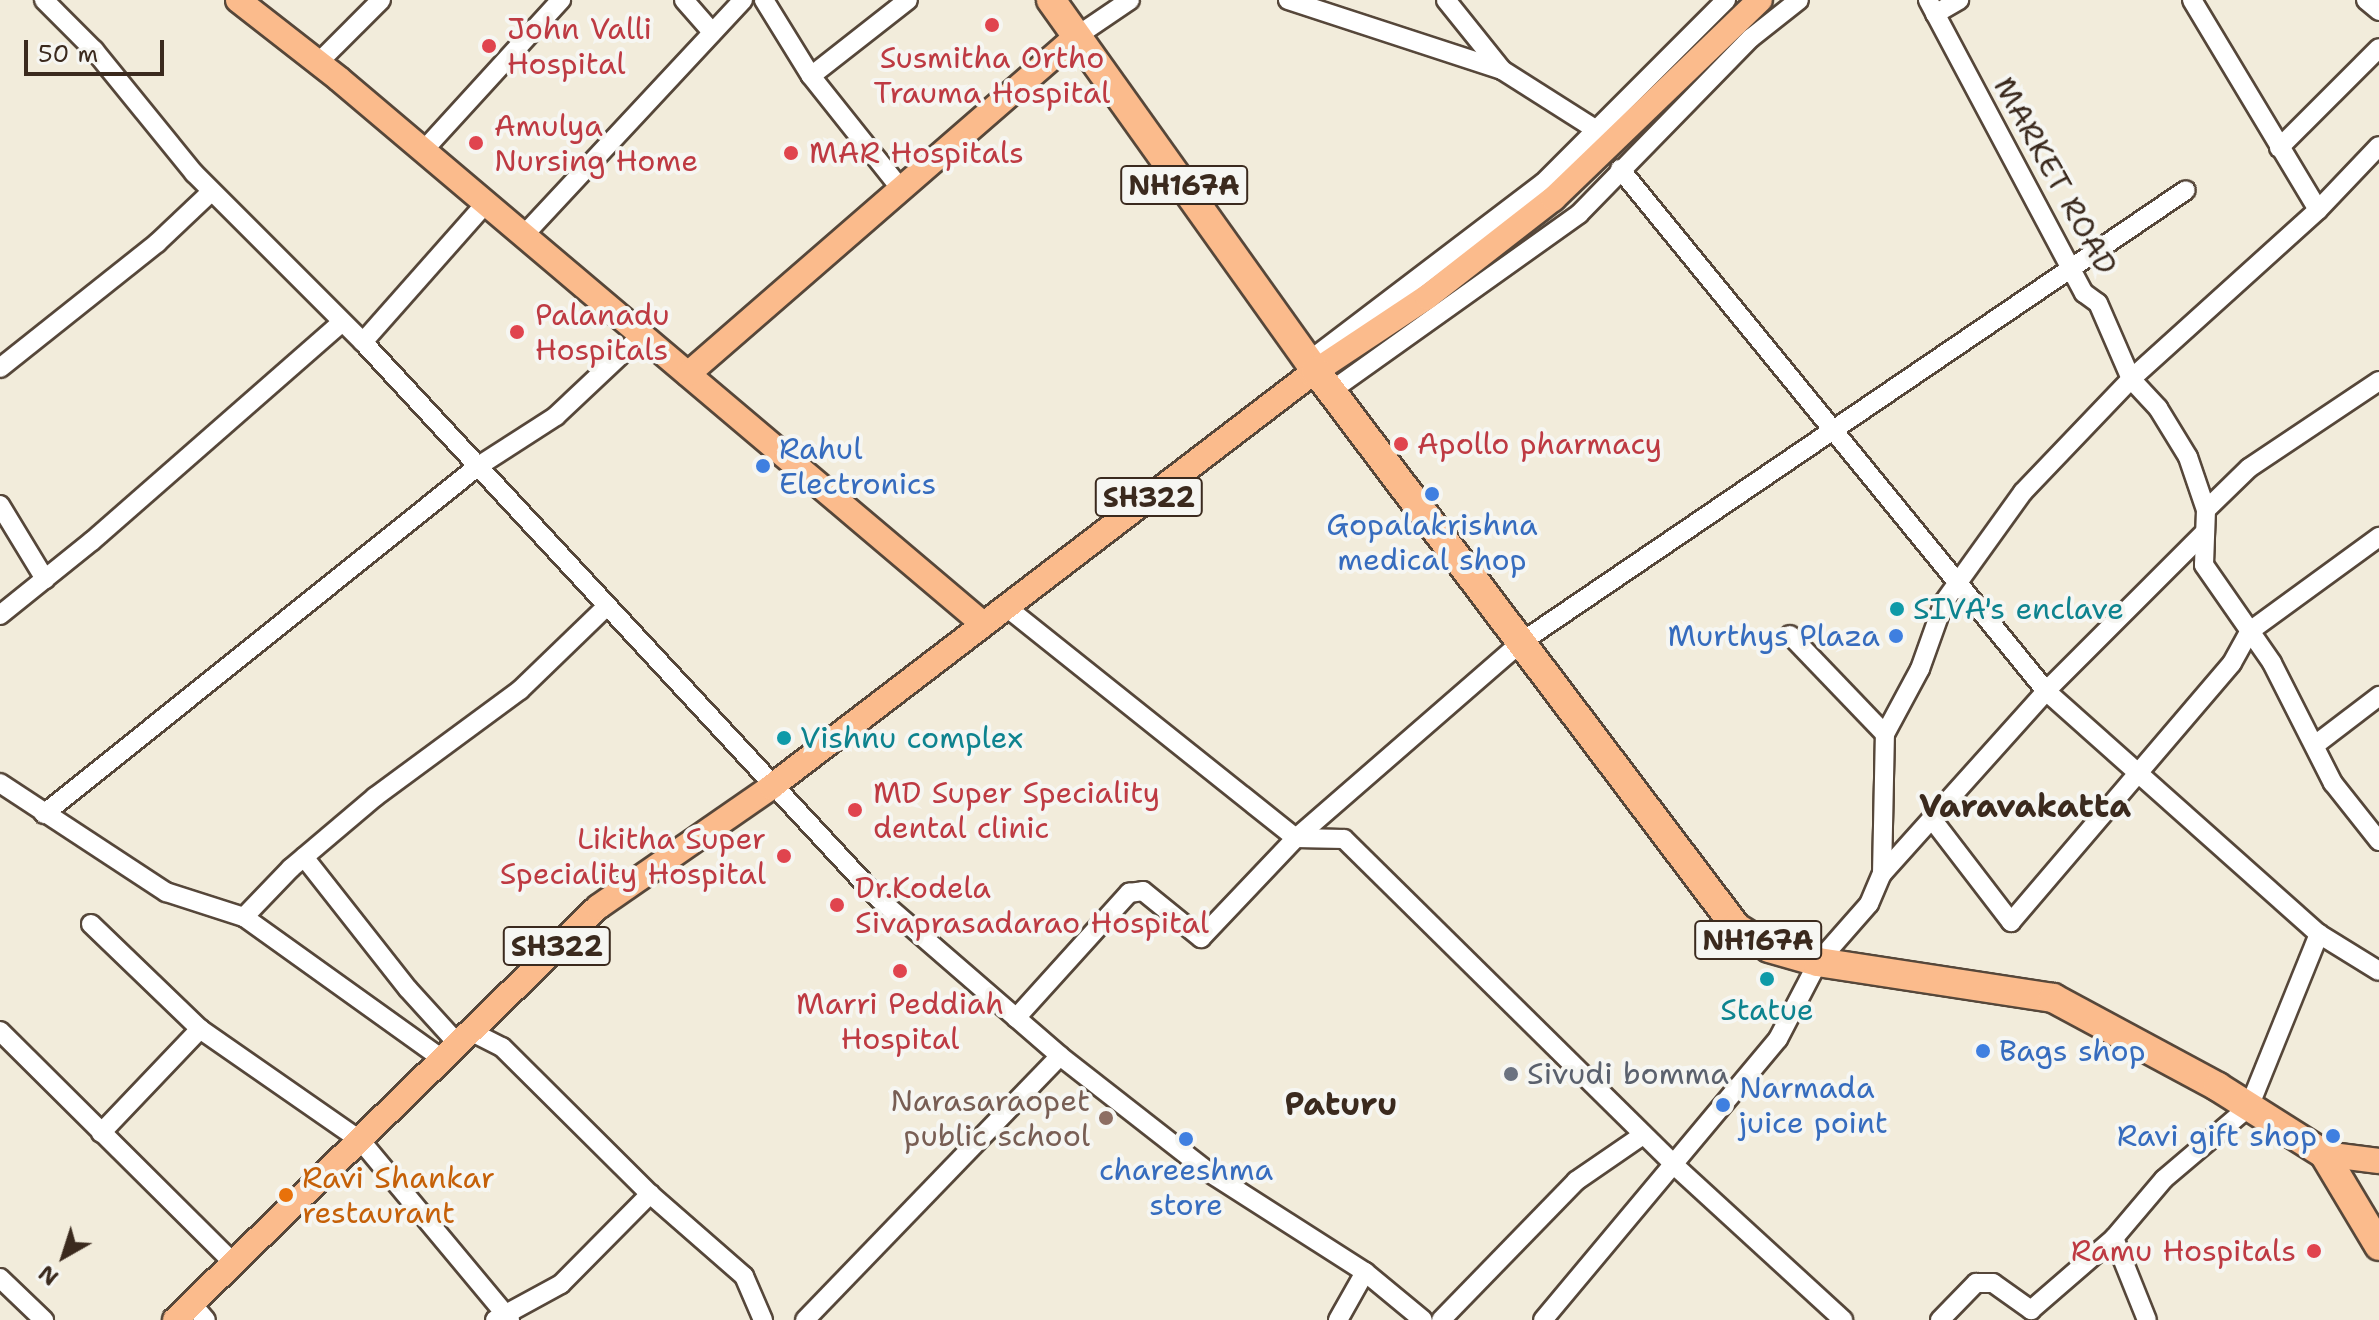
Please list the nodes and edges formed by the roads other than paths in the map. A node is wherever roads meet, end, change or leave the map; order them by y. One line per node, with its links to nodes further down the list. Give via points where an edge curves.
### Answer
1 (44, 0): 35 (street, via 94,50)
2 (238, 0): 24 (main road)
3 (381, 0): 24 (street)
4 (561, 0): 29 (street)
5 (684, 0): 21 (street)
6 (743, 0): 21 (street)
7 (764, 0): 26 (street)
8 (908, 0): 26 (street)
9 (1051, 0): 22 (highway, NH167A)
10 (1130, 0): 22 (street)
11 (1288, 0): 25 (street)
12 (1446, 0): 25 (street)
13 (1726, 0): 27 (street)
14 (1760, 0): 45 (main road, via 1553,199)
15 (1799, 0): 31 (street, via 1751,38)
16 (1959, 0): 19 (street)
17 (2192, 0): 28 (street)
18 (2366, 0): 20 (street)
19 (1931, 7): 39 (street, MARKET ROAD)
20 (2379, 11)
21 (712, 32): 38 (street)
22 (1077, 36): 33 (main road); 45 (highway, NH167A)
23 (2379, 48): 28 (street)
24 (318, 63): 29 (main road)
25 (1502, 70): 27 (street)
26 (811, 76): 33 (street)
27 (1598, 131): 45 (street)
28 (2279, 148): 37 (street)
29 (423, 151): 36 (main road)
30 (2373, 152): 32 (street); 37 (street)
31 (1620, 169): 45 (street, via 1579,214); 48 (street)
32 (2379, 175)
33 (901, 189): 44 (main road)
34 (2186, 190): 39 (street)
35 (211, 192): 40 (street); 43 (street, via 157,243)
36 (486, 203): 38 (main road); 42 (street)
37 (2318, 210): 46 (street)
38 (524, 235): 41 (main road)
39 (2072, 267): 46 (street, MARKET ROAD, via 2084,293 2098,303); 48 (street)
40 (342, 322): 42 (street); 54 (street)
41 (642, 335): 44 (main road); 49 (street, via 556,416)
42 (363, 342): 49 (street)
43 (0, 368)
44 (688, 374): 59 (main road)
45 (1319, 374): 56 (main road, SH322); 62 (highway, NH167A)
46 (2131, 379): 51 (street, MARKET ROAD, via 2158,408 2188,457); 55 (street, via 2023,492)
47 (2379, 381): 51 (street, via 2249,468)
48 (1830, 432): 55 (street); 62 (street)
49 (477, 467): 57 (street); 70 (street)
50 (0, 505): 54 (street)
51 (2206, 510): 52 (street)
52 (2205, 532): 60 (street, via 2204,565); 63 (street)
53 (2379, 537): 60 (street)
54 (45, 579): 58 (street)
55 (1956, 588): 63 (street); 65 (street, via 1944,602 1920,669)
56 (1005, 606): 59 (main road, SH322); 72 (street)
57 (606, 607): 69 (street); 74 (street, via 520,690)
58 (0, 615)
59 (982, 623): 69 (main road, SH322)
60 (2250, 631): 66 (street); 67 (street, via 2232,663)
61 (1790, 635): 65 (street)
62 (1520, 643): 72 (street); 79 (highway, NH167A, via 1736,927 1769,948)
63 (2046, 691): 67 (street); 71 (street)
64 (2379, 696): 66 (street)
65 (1885, 734): 75 (street)
66 (2315, 745): 73 (street, via 2333,783)
67 (2139, 774): 71 (street, via 2011,922); 78 (street)
68 (0, 783): 70 (street)
69 (771, 787): 81 (street, via 879,899); 84 (main road, SH322, via 598,907)
70 (44, 814): 76 (street, via 166,892)
71 (1932, 819): 75 (street)
72 (1296, 838): 81 (street, via 1201,938 1143,891 1129,893); 88 (street, via 1344,839 1359,849)
73 (2379, 841)
74 (304, 857): 76 (street); 84 (street)
75 (1882, 874): 79 (street, via 1869,904)
76 (244, 917): 84 (street)
77 (91, 924): 82 (street)
78 (2319, 934): 80 (street); 86 (street)
79 (1818, 962): 86 (highway, NH167A, via 2053,998); 92 (street, via 1778,1039)
80 (2379, 971)
81 (1016, 1018): 85 (street)
82 (200, 1029): 87 (street); 89 (street)
83 (0, 1031): 87 (street)
84 (457, 1045): 89 (main road, SH322); 93 (street, via 502,1047)
85 (1060, 1056): 97 (street, via 1207,1171); 103 (street)
86 (2249, 1107): 90 (highway, NH167A); 94 (street, via 2164,1179)
87 (101, 1133): 96 (street)
88 (1643, 1135): 92 (street); 106 (street, via 1576,1181)
89 (361, 1141): 96 (main road, SH322); 100 (street, via 444,1234)
90 (2324, 1154): 91 (main road); 95 (highway, NH167A)
91 (2379, 1161)
92 (1673, 1164): 107 (street); 108 (street)
93 (650, 1194): 100 (street, via 561,1284); 102 (street, via 744,1276)
94 (2114, 1238): 109 (street, via 2031,1310 1993,1283 1976,1283); 110 (street)
95 (2379, 1246)
96 (234, 1263): 99 (main road, SH322)
97 (1365, 1272): 104 (street); 105 (street)
98 (0, 1278): 101 (street)
99 (191, 1315)
100 (503, 1318)
101 (44, 1320)
102 (763, 1320)
103 (805, 1320)
104 (1338, 1320)
105 (1423, 1320)
106 (1441, 1320)
107 (1543, 1320)
108 (1843, 1320)
109 (1940, 1320)
110 (2147, 1320)

